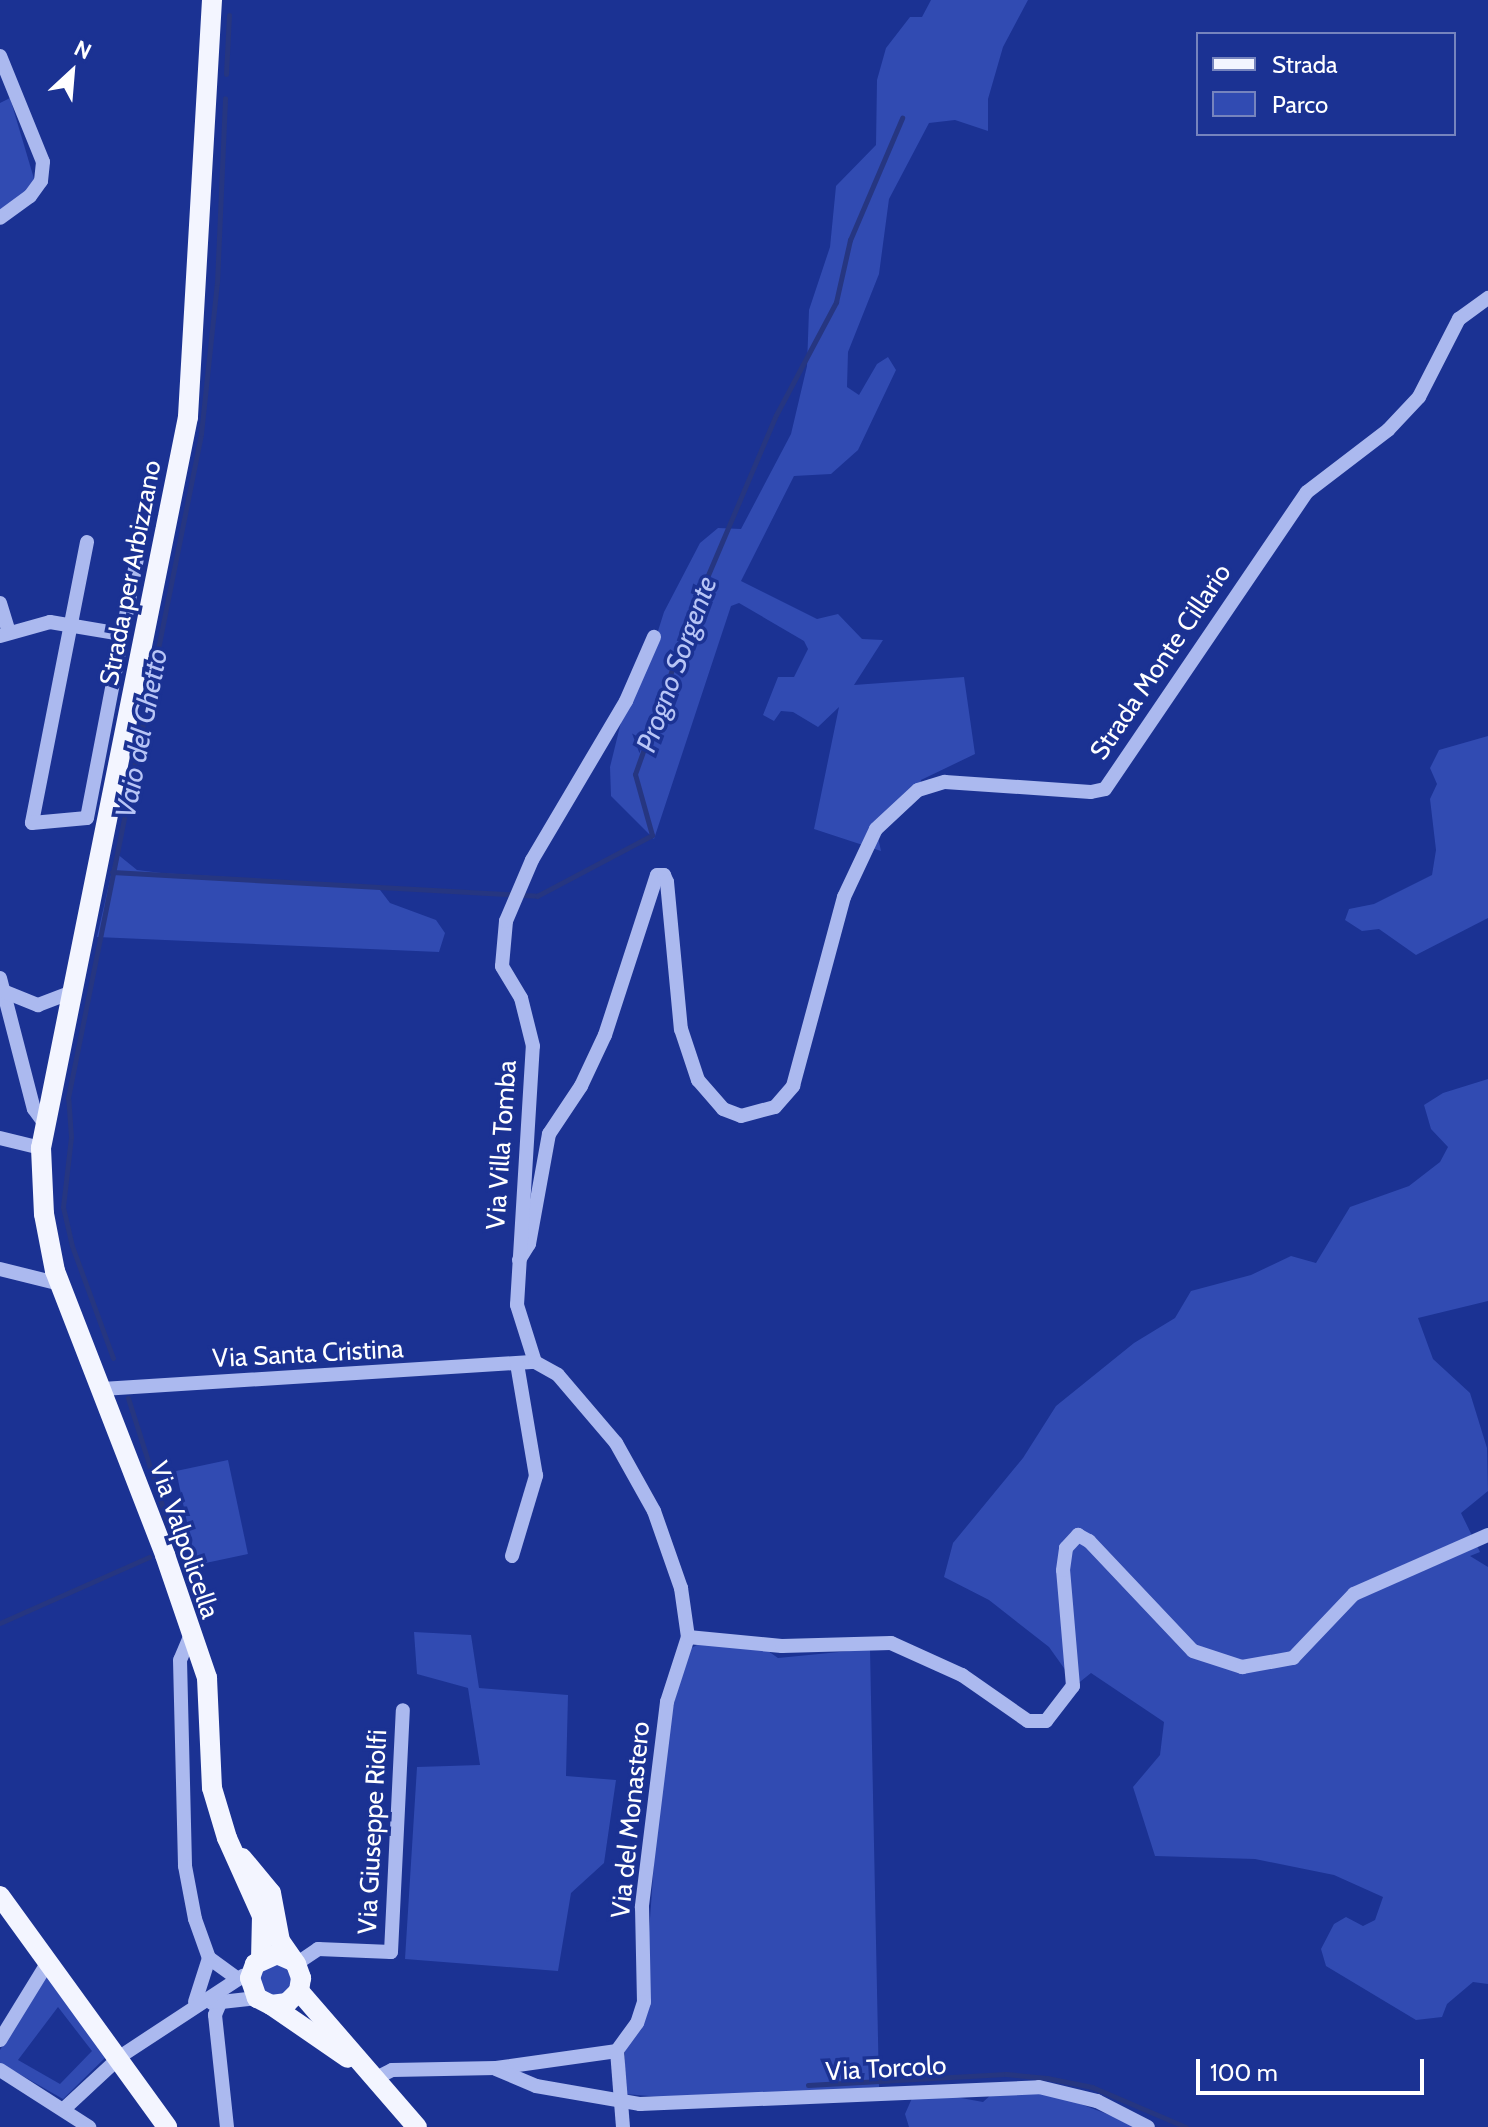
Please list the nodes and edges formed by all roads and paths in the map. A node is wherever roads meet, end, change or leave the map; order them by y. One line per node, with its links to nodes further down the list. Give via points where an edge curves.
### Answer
1 (212, 0): 13 (main road, Strada per Arbizzano, via 188,417)
2 (0, 56): 3 (street, via 43,162 41,181 30,196)
3 (0, 218)
4 (1488, 298): 17 (street, Strada Monte Cillario, via 1459,319 1419,397 1388,430 1307,492 1105,789 932,785 918,790 876,829 844,897 793,1086 775,1107 741,1116 723,1109 698,1080 681,1029 667,882 664,875 657,875 605,1035 581,1086 549,1134 529,1244)
5 (143, 526): 10 (street)
6 (87, 542): 8 (street)
7 (0, 603): 9 (street)
8 (69, 625): 9 (street, via 50,622); 10 (street); 10 (street, via 32,823 87,818)
9 (4, 634)
10 (122, 634)
11 (654, 637): 17 (street, Via Villa Tomba, via 626,701 532,860 506,921 502,966 521,998 533,1046)
12 (2, 984): 13 (street, via 38,1005); 14 (street, via 34,1109)
13 (69, 993): 14 (main road, Strada per Arbizzano)
14 (44, 1123): 16 (main road, Strada per Arbizzano)
15 (0, 1138): 16 (street)
16 (41, 1148): 19 (main road, Via Valpolicella, via 44,1214)
17 (519, 1260): 21 (street, Via Villa Tomba, via 517,1305)
18 (0, 1269): 19 (street)
19 (60, 1284): 22 (main road, Via Valpolicella)
20 (517, 1364): 21 (street, Via Santa Cristina); 22 (street, Via Santa Cristina); 24 (street, via 536,1476)
21 (540, 1364): 26 (street, Via del Monastero, via 593,1415 640,1478 681,1588)
22 (102, 1389): 25 (main road, Via Valpolicella)
23 (1488, 1535): 26 (street, via 1354,1594 1293,1658 1242,1667 1193,1651 1078,1535 1066,1548 1063,1570 1073,1686 1046,1721 1028,1721 962,1675 891,1643 782,1646)
24 (512, 1556)
25 (193, 1631): 28 (main road, via 207,1678 212,1788); 30 (street, Via Valpolicella, via 180,1660 180,1784 189,1896)
26 (688, 1637): 39 (street, Via del Monastero, via 667,1702 647,1865 644,2002 637,2023)
27 (403, 1710): 32 (street, Via Giuseppe Riolfi, via 391,1952 318,1949)
28 (233, 1849): 32 (main road, via 271,1893 280,1941); 33 (main road, via 262,1916)
29 (0, 1896): 31 (main road)
30 (209, 1958): 33 (street); 36 (street)
31 (48, 1962): 38 (street); 40 (main road)
32 (295, 1962): 33 (main road, via 277,1954); 34 (main road)
33 (250, 1970): 35 (main road, via 250,1985); 36 (street)
34 (299, 1991): 35 (main road, via 287,2003); 43 (main road)
35 (264, 2002): 37 (street); 43 (main road)
36 (195, 2003): 37 (street); 40 (street)
37 (220, 2003): 48 (street, via 215,2015)
38 (0, 2040)
39 (617, 2051): 41 (street); 44 (street)
40 (121, 2056): 45 (street); 47 (main road)
41 (496, 2068): 43 (street); 44 (street, Via Torcolo, via 536,2086)
42 (0, 2070): 45 (street)
43 (372, 2072): 49 (main road)
44 (620, 2103): 50 (street); 51 (street, Via Torcolo, via 1039,2087 1097,2101)
45 (65, 2108): 46 (street)
46 (89, 2127)
47 (167, 2127)
48 (227, 2127)
49 (417, 2127)
50 (623, 2127)
51 (1148, 2127)

